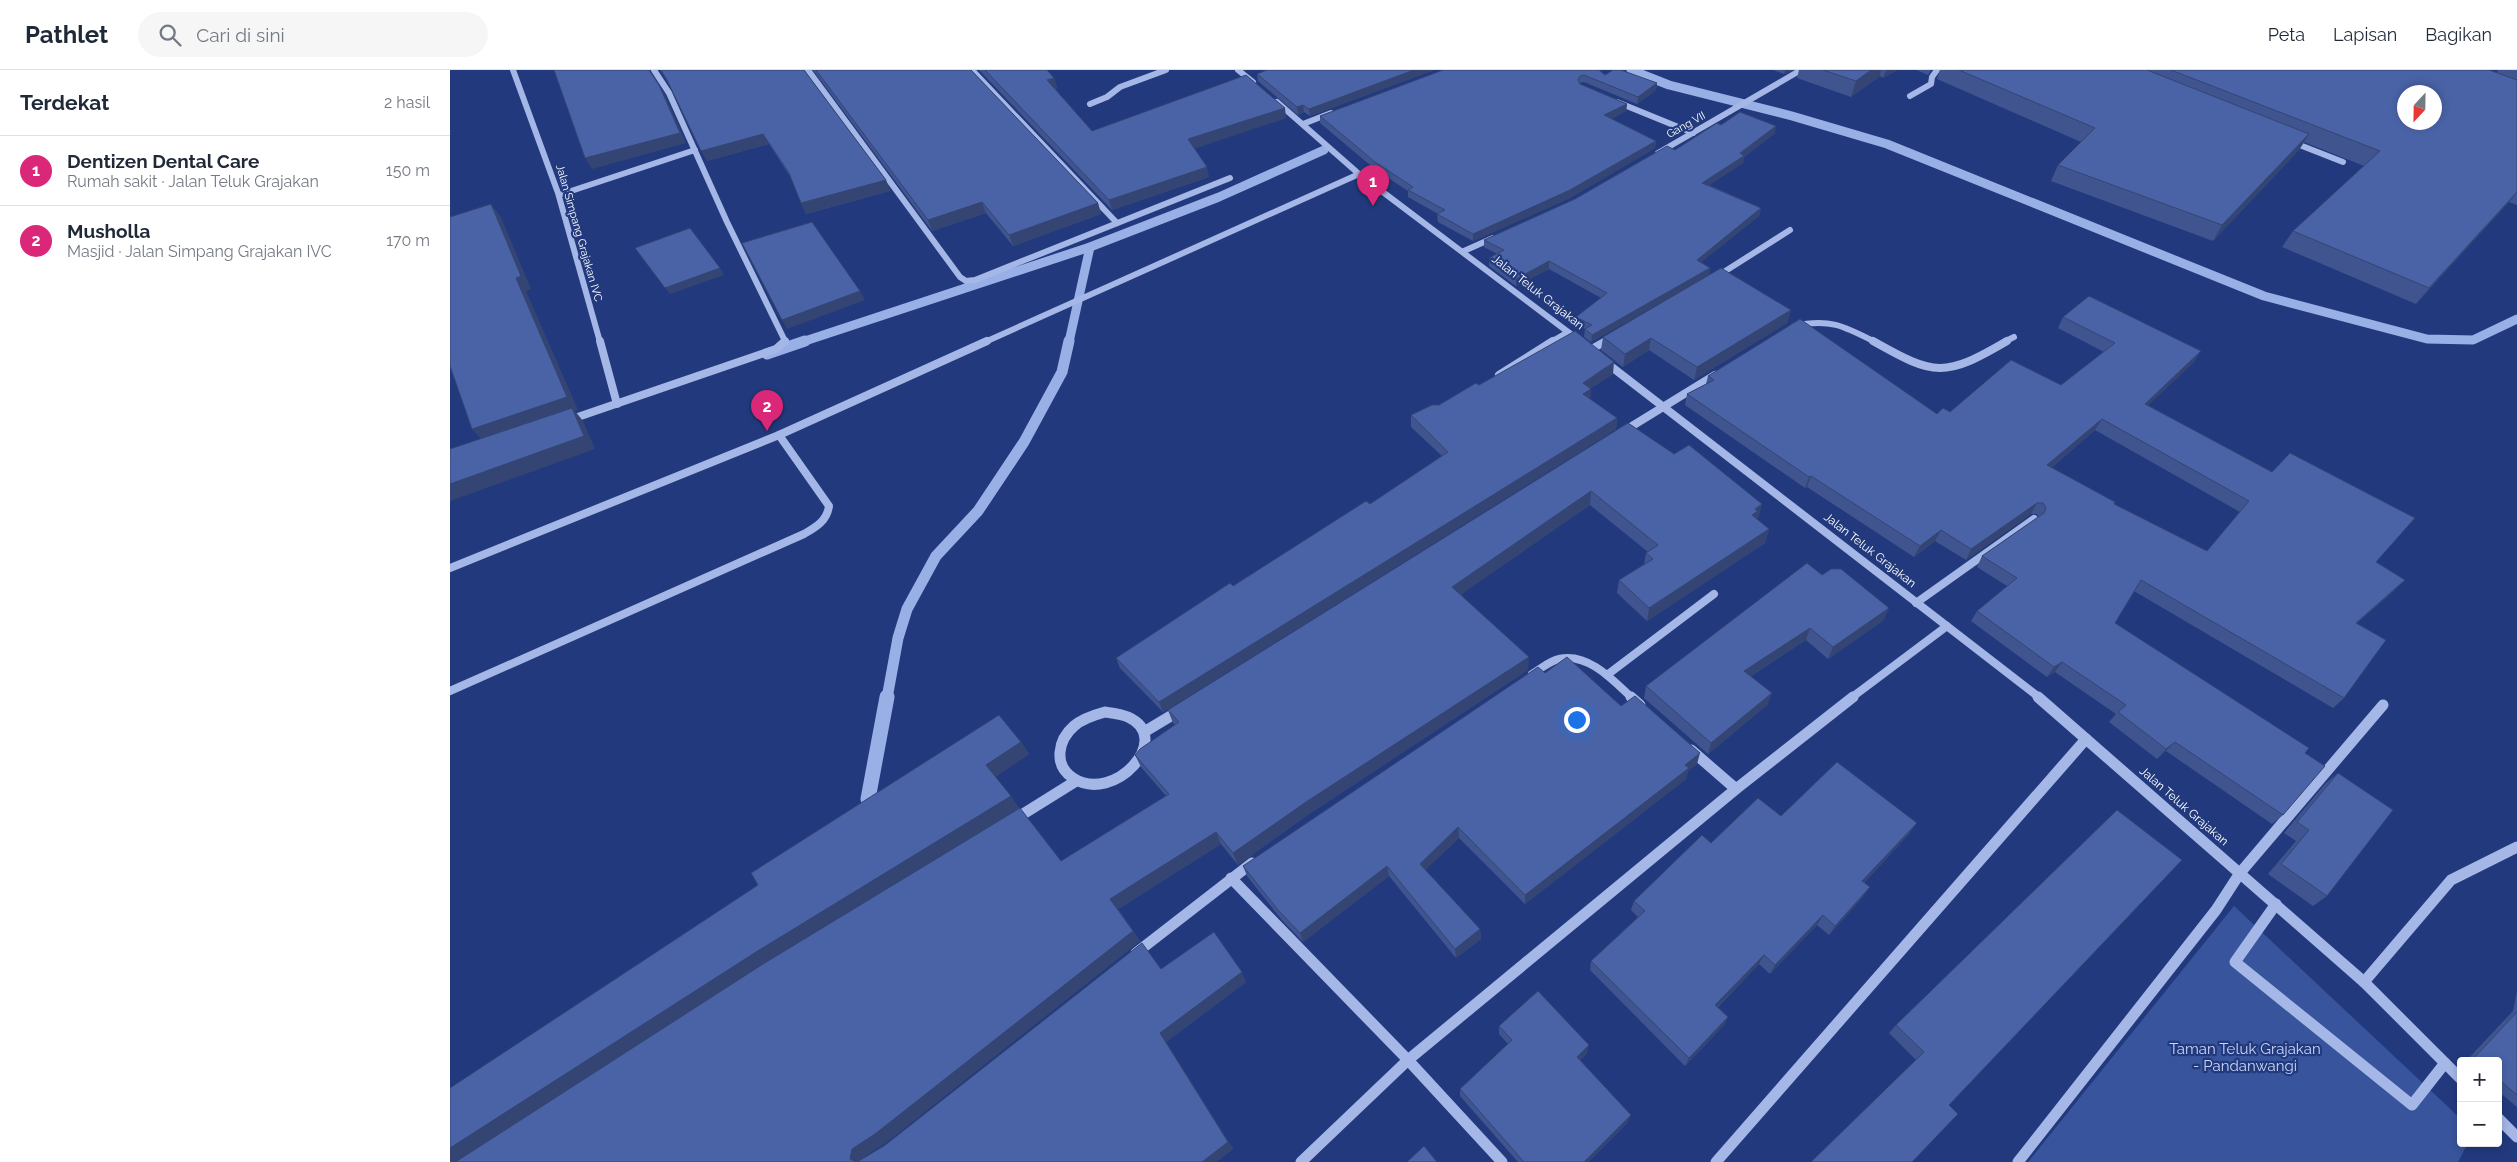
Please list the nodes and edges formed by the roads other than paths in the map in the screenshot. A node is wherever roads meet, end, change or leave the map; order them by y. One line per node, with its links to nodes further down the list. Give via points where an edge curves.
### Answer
1 (513, 70): 23 (street, Jalan Simpang Grajakan IVC)
2 (654, 70): 18 (street, via 669,93)
3 (808, 70): 24 (street, via 966,281)
4 (972, 70): 24 (street)
5 (1166, 70): 12 (street, via 1120,87)
6 (1238, 70): 15 (street, Jalan Teluk Grajakan)
7 (1801, 70): 9 (street)
8 (1937, 70): 10 (street, via 1931,84)
9 (1765, 91): 14 (street)
10 (1910, 96)
11 (1608, 98): 16 (street)
12 (1090, 104)
13 (1340, 109): 15 (street)
14 (1732, 112): 16 (street, Gang VII)
15 (1303, 124): 21 (street, Jalan Teluk Grajakan)
16 (1693, 133): 19 (street, Gang VII)
17 (2289, 140): 20 (street)
18 (695, 150): 23 (street); 36 (street, via 785,341 776,350)
19 (1650, 157)
20 (2343, 162)
21 (1360, 174): 27 (street, Jalan Teluk Grajakan); 39 (street)
22 (1230, 178): 24 (street)
23 (559, 195): 36 (street, Jalan Simpang Grajakan IVC)
24 (1117, 223)
25 (1790, 230): 28 (street)
26 (1499, 236): 27 (street)
27 (1464, 251): 30 (street, Jalan Teluk Grajakan)
28 (1708, 282)
29 (1786, 329): 32 (street, via 1810,320 1835,322 1921,365 1939,368 1955,367)
30 (1568, 332): 33 (street, Jalan Teluk Grajakan); 35 (street)
31 (1615, 335): 33 (street)
32 (2014, 337)
33 (1590, 350): 37 (street, Jalan Teluk Grajakan)
34 (1722, 372): 37 (street)
35 (1491, 380)
36 (617, 404): 38 (street)
37 (1662, 406): 40 (street); 44 (street, Jalan Teluk Grajakan)
38 (564, 422)
39 (779, 435): 42 (street); 48 (street, via 829,506 828,515 821,524)
40 (1612, 438)
41 (2034, 519): 44 (street)
42 (450, 568)
43 (1714, 594): 46 (street)
44 (1916, 603): 45 (street, Jalan Teluk Grajakan)
45 (1947, 626): 53 (street, Jalan Teluk Grajakan, via 2024,684); 56 (street)
46 (1607, 675): 47 (street, via 1592,664 1563,658); 51 (street)
47 (1525, 679)
48 (450, 690)
49 (2383, 705): 60 (street)
50 (1185, 707): 52 (street)
51 (1650, 713)
52 (1144, 732): 55 (street, via 1146,744 1142,757 1120,778 1090,785); 55 (street, via 1137,720 1122,713 1105,712 1087,717 1072,728 1062,742 1059,758 1063,772)
53 (2086, 739): 60 (street, Jalan Teluk Grajakan); 72 (street)
54 (1686, 745): 56 (street)
55 (1076, 781): 57 (street)
56 (1736, 789): 65 (street)
57 (1002, 827)
58 (2517, 847): 64 (street, via 2451,880)
59 (1260, 857): 61 (street)
60 (2240, 873): 62 (street, Jalan Teluk Grajakan); 73 (street, via 2216,910)
61 (1231, 878): 63 (street); 65 (street)
62 (2276, 904): 64 (street, Jalan Teluk Grajakan); 66 (street, via 2235,962 2412,1105)
63 (1130, 957)
64 (2364, 982): 66 (street, Jalan Teluk Grajakan)
65 (1408, 1060): 70 (street); 71 (street)
66 (2445, 1064): 67 (street, Jalan Teluk Grajakan)
67 (2457, 1076)
68 (2502, 1122): 69 (street)
69 (2517, 1137)
70 (1301, 1162)
71 (1502, 1162)
72 (1716, 1162)
73 (2018, 1162)

